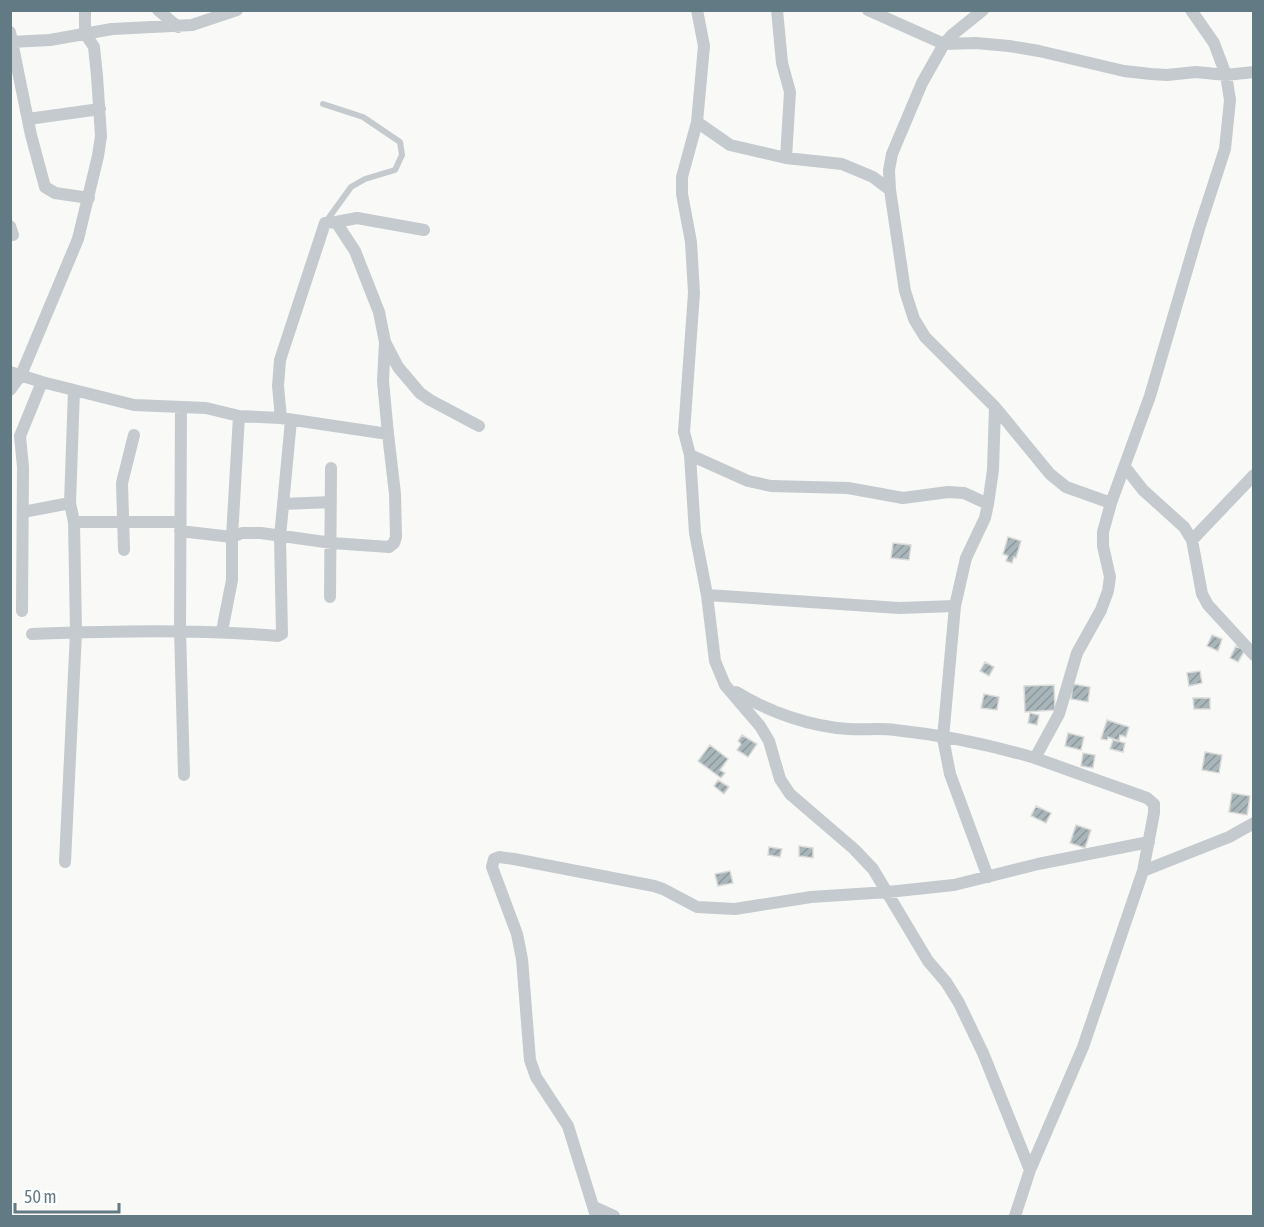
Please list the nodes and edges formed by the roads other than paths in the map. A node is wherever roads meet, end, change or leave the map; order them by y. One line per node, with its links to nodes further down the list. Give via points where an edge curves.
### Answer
1 (85, 10): 10 (street)
2 (158, 10): 9 (street)
3 (237, 10): 9 (street)
4 (777, 10): 19 (street, via 782,63 790,92)
5 (868, 10): 12 (street)
6 (983, 10): 12 (street)
7 (1191, 10): 14 (street, via 1214,43)
8 (698, 12): 18 (street, via 704,46)
9 (178, 27): 10 (street)
10 (85, 33): 11 (street, via 50,40); 16 (street, via 94,46)
11 (11, 39): 17 (street)
12 (944, 44): 14 (street, via 1009,46 1151,74); 20 (street, via 922,83 892,154)
13 (1254, 72): 14 (street)
14 (1226, 75): 37 (street, via 1230,100 1225,149)
15 (323, 104): 22 (lane, via 363,117 400,142 402,155 395,170 351,187)
16 (100, 109): 17 (street); 21 (street, via 101,136)
17 (28, 119): 21 (street, via 45,187 55,193)
18 (697, 122): 19 (street, via 730,145); 36 (street, via 682,177 694,293 684,432)
19 (786, 158): 20 (street, via 842,164 873,177)
20 (890, 190): 30 (street, via 905,291 914,319 925,337)
21 (88, 198): 25 (street, via 78,239)
22 (330, 223): 23 (street, via 357,218); 24 (street, via 355,251 379,312); 32 (street, via 280,360 278,386)
23 (424, 230)
24 (385, 342): 33 (street, via 398,367 420,393); 34 (street, via 382,381)
25 (16, 374): 26 (street); 27 (street)
26 (42, 382): 28 (street); 45 (street, via 20,436)
27 (10, 390)
28 (74, 390): 29 (street, via 134,405); 41 (street)
29 (180, 407): 31 (street); 48 (street)
30 (995, 407): 42 (street, via 1050,474 1066,487); 44 (street)
31 (239, 416): 32 (street); 49 (street)
32 (286, 419): 34 (street); 43 (street)
33 (479, 426)
34 (388, 434): 52 (street, via 395,494 394,543 389,547)
35 (134, 435): 46 (street, via 122,483)
36 (690, 454): 44 (street, via 748,481 771,486 848,488 903,498 963,493); 54 (street, via 695,533)
37 (1125, 467): 42 (street); 51 (street)
38 (331, 468): 40 (street)
39 (1254, 475): 51 (street)
40 (331, 502): 43 (street); 52 (street)
41 (70, 503): 45 (street); 47 (street)
42 (1111, 503): 65 (street, via 1102,546 1110,577 1108,591 1077,653 1059,714)
43 (283, 504): 50 (street)
44 (988, 504): 56 (street, via 966,558)
45 (23, 512): 57 (street)
46 (123, 521): 47 (street); 48 (street); 53 (street)
47 (74, 522): 60 (street)
48 (180, 526): 49 (street); 58 (street)
49 (232, 537): 50 (street, via 242,533); 59 (street, via 232,580)
50 (280, 537): 52 (street); 59 (street, via 282,634)
51 (1192, 540): 62 (street, via 1202,594 1208,606)
52 (332, 543): 55 (street)
53 (124, 550)
54 (707, 595): 56 (street, via 899,608); 63 (street, via 715,662)
55 (330, 597)
56 (955, 606): 64 (street)
57 (22, 611)
58 (180, 630): 59 (street); 60 (street); 66 (street)
59 (222, 631)
60 (76, 632): 61 (street); 69 (street)
61 (32, 634)
62 (1254, 655)
63 (725, 686): 64 (street, via 749,700 821,726 893,730); 72 (street, via 760,726 769,741 780,779 790,794 854,849)
64 (943, 738): 65 (street, via 991,745); 71 (street, via 950,774)
65 (1035, 758): 68 (street, via 1150,801 1154,807)
66 (184, 775)
67 (1254, 823): 70 (street)
68 (1149, 842): 70 (street); 71 (street)
69 (65, 862)
70 (1143, 871): 73 (street, via 1083,1047)
71 (988, 877): 72 (street)
72 (888, 892): 73 (street, via 928,961 959,1003); 74 (street, via 811,897 723,910 697,907 654,886 514,859 494,859 492,867 522,959 530,1059 536,1077 567,1126)
73 (1030, 1170): 76 (street)
74 (595, 1212): 75 (street)
75 (614, 1216)
76 (1016, 1216)

